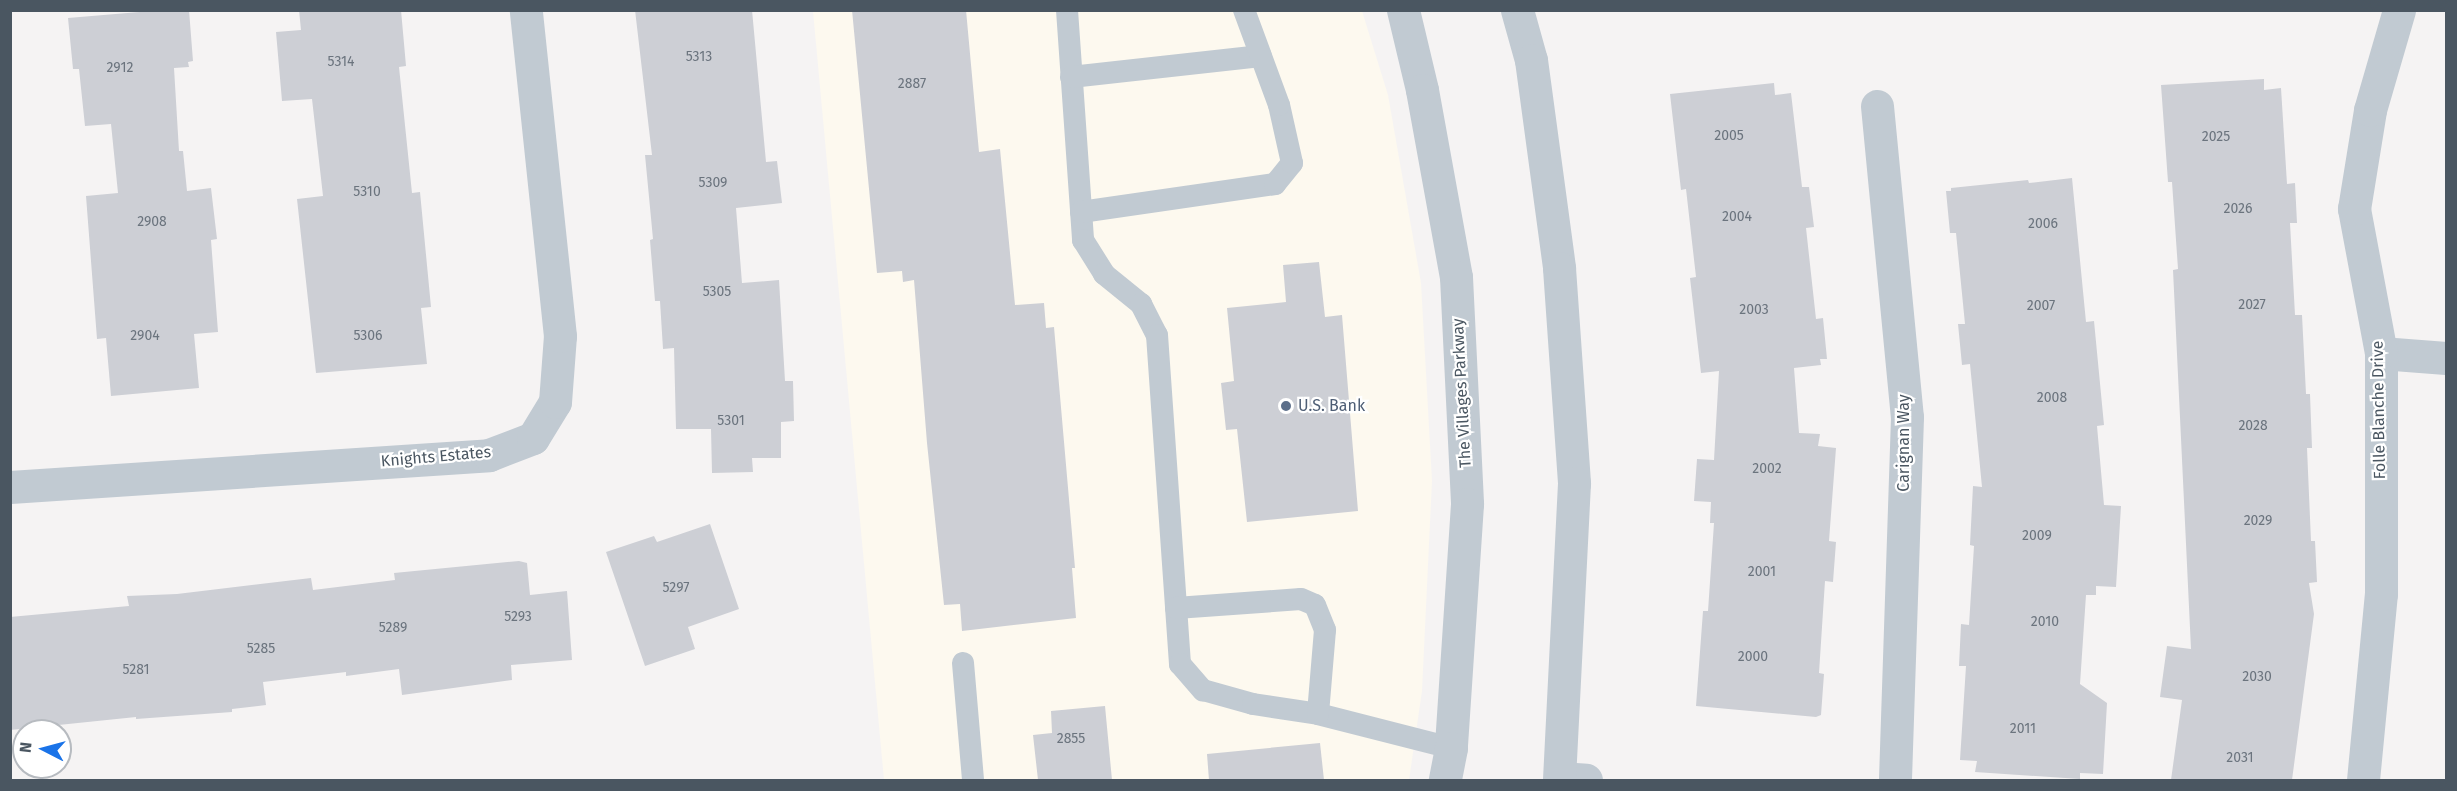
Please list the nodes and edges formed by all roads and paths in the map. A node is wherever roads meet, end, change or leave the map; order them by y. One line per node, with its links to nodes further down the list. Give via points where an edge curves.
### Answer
1 (526, 10): 13 (street, Knights Estates, via 560,336 555,402 533,438 489,455)
2 (1067, 10): 8 (lane)
3 (1244, 10): 7 (lane)
4 (1403, 10): 17 (street, The Villages Parkway, via 1422,90 1456,277 1467,504)
5 (1517, 10): 20 (street, via 1531,60 1559,268 1574,483)
6 (2399, 10): 11 (street, Folle Blanche Drive, via 2370,110 2354,209)
7 (1261, 56): 8 (lane); 10 (lane, via 1279,105 1292,163 1275,184)
8 (1071, 77): 10 (lane)
9 (1876, 106): 21 (street, Carignan Way, via 1907,417)
10 (1081, 212): 14 (lane, via 1083,240 1104,274 1141,304 1157,335)
11 (2380, 353): 12 (street); 22 (street, Folle Blanche Drive, via 2381,594)
12 (2446, 358)
13 (10, 487)
14 (1176, 608): 16 (lane, via 1180,664 1203,690 1254,704); 16 (lane, via 1301,599 1315,605 1325,630)
15 (963, 663): 18 (lane)
16 (1318, 714): 17 (lane)
17 (1451, 748): 19 (street, The Villages Parkway)
18 (973, 780)
19 (1444, 780)
20 (1568, 780)
21 (1895, 780)
22 (2363, 780)

